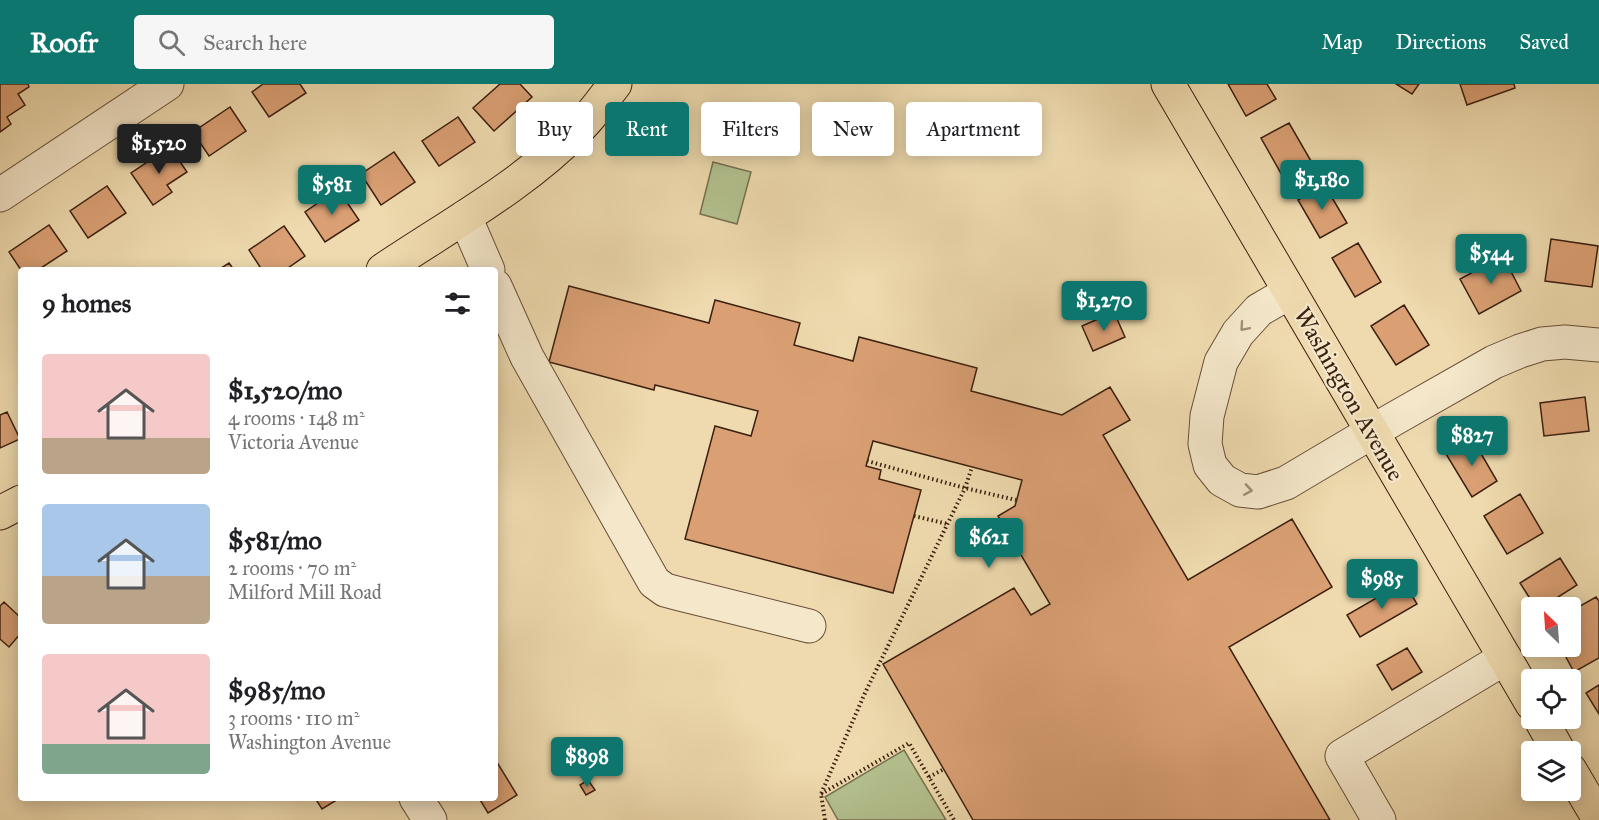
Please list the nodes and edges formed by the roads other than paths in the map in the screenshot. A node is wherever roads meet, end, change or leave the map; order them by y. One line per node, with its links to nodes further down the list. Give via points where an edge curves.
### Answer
1 (167, 84): 4 (street)
2 (615, 84): 5 (main road, via 580,127 530,171)
3 (1168, 84): 8 (main road, Washington Avenue)
4 (0, 195)
5 (465, 217): 6 (main road); 7 (street)
6 (388, 267)
7 (487, 267)
8 (1290, 292): 11 (main road, Washington Avenue); 11 (street, one-way to 11, via 1259,310 1238,333 1221,362 1207,416 1205,444 1210,465 1222,480 1240,490 1258,492 1286,483)
9 (498, 293): 14 (street, via 527,357 654,582 665,590)
10 (1599, 345): 11 (street, via 1565,342 1520,351)
11 (1371, 432): 15 (main road, Washington Avenue)
12 (18, 504): 13 (main road)
13 (0, 513)
14 (809, 626)
15 (1505, 658): 16 (main road, Washington Avenue); 21 (street, via 1342,756)
16 (1521, 685)
17 (1581, 789): 19 (main road)
18 (418, 801): 20 (street)
19 (1599, 819)
20 (429, 820)
21 (1379, 820)

